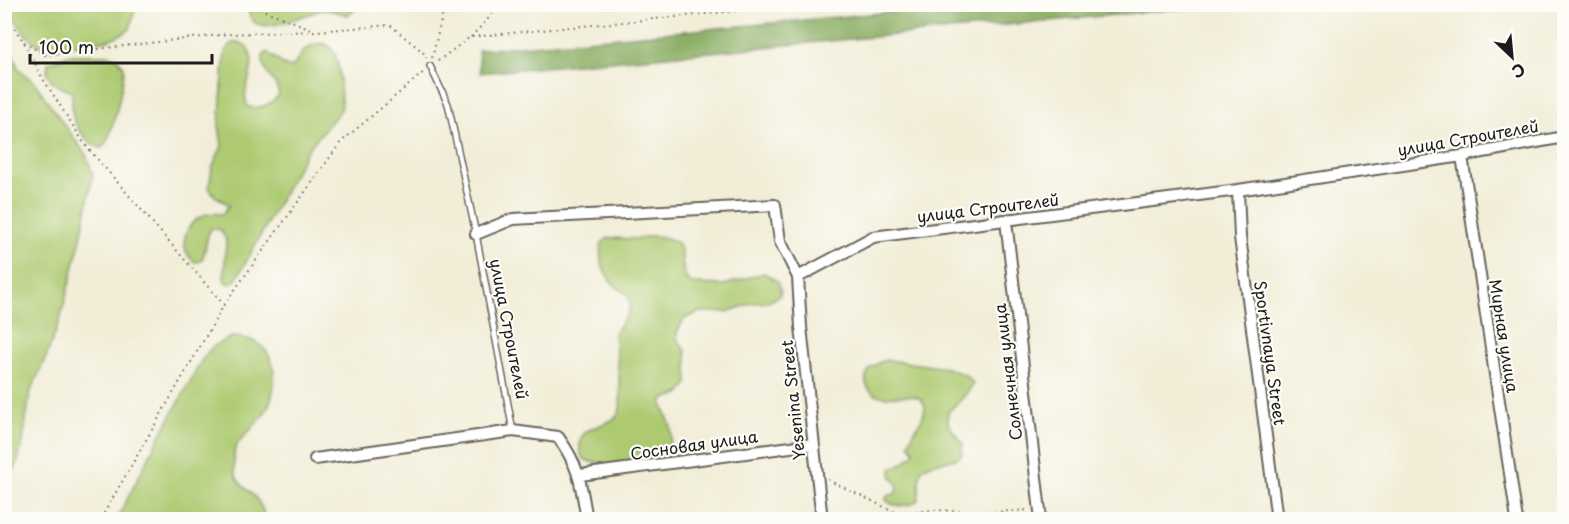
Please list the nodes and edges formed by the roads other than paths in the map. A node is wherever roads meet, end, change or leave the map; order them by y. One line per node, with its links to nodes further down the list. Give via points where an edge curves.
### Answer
1 (430, 66): 6 (lane, улица Строителей, via 448,104)
2 (1564, 136): 3 (street, улица Строителей)
3 (1462, 156): 4 (street, улица Строителей); 16 (street, Мирная улица)
4 (1238, 190): 5 (street, улица Строителей); 15 (street, Sportivnaya Street, via 1240,237)
5 (1006, 221): 7 (street, улица Строителей, via 873,237); 12 (street, Солнечная улица)
6 (476, 234): 7 (street, via 513,219 775,205 780,241); 8 (lane, улица Строителей)
7 (798, 277): 9 (street, Yesenina Street)
8 (513, 431): 10 (street); 11 (street, via 558,437)
9 (813, 444): 11 (street, Сосновая улица); 14 (street, Yesenina Street)
10 (315, 459)
11 (580, 476): 13 (street)
12 (1040, 514)
13 (587, 519)
14 (822, 519)
15 (1277, 519)
16 (1517, 519)

